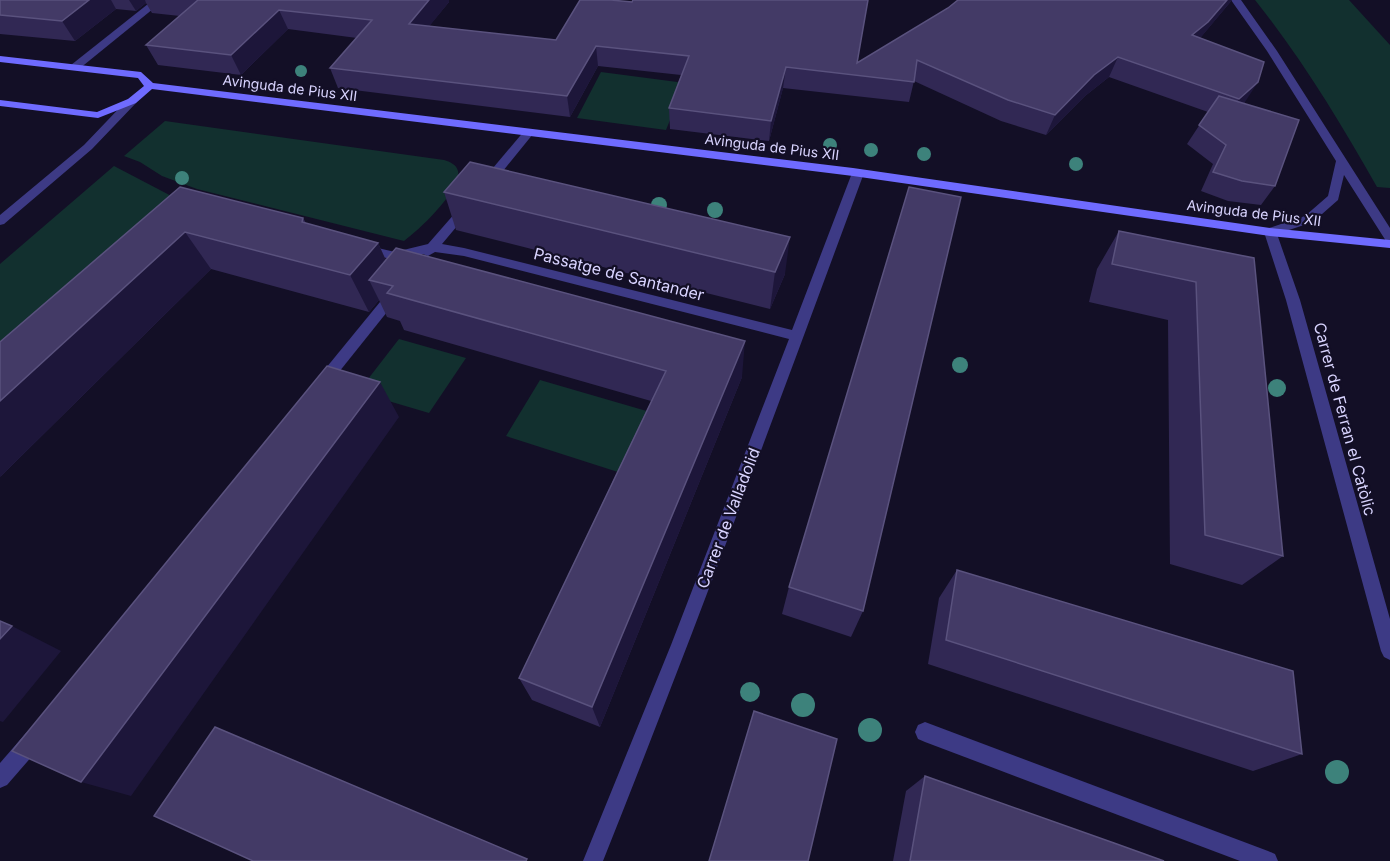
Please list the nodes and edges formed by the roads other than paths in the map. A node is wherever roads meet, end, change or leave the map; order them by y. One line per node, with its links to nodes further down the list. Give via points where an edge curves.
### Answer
1 (159, 0): 4 (street)
2 (1236, 0): 9 (street)
3 (0, 60): 4 (street)
4 (75, 68): 5 (street, via 141,75)
5 (150, 86): 6 (street); 8 (street, Avinguda de Pius XII)
6 (132, 101): 7 (street, via 98,116); 11 (street, via 88,147)
7 (0, 103)
8 (529, 132): 10 (street, Avinguda de Pius XII); 16 (street)
9 (1341, 162): 12 (street, via 1334,197 1309,219); 13 (street)
10 (858, 173): 12 (street, Avinguda de Pius XII); 19 (street, Carrer de Valladolid)
11 (0, 221)
12 (1270, 232): 14 (street, Avinguda de Pius XII); 21 (street, Carrer de Ferran el Catòlic, via 1293,300)
13 (1390, 238)
14 (1390, 244)
15 (350, 245): 16 (street, via 394,256)
16 (433, 247): 17 (street); 19 (street, Passatge de Santander)
17 (418, 265)
18 (403, 283): 20 (street)
19 (797, 336): 25 (street, Carrer de Valladolid)
20 (314, 392)
21 (1390, 651)
22 (41, 730): 24 (street)
23 (925, 732): 26 (street)
24 (0, 778)
25 (594, 861)
26 (1268, 861)

